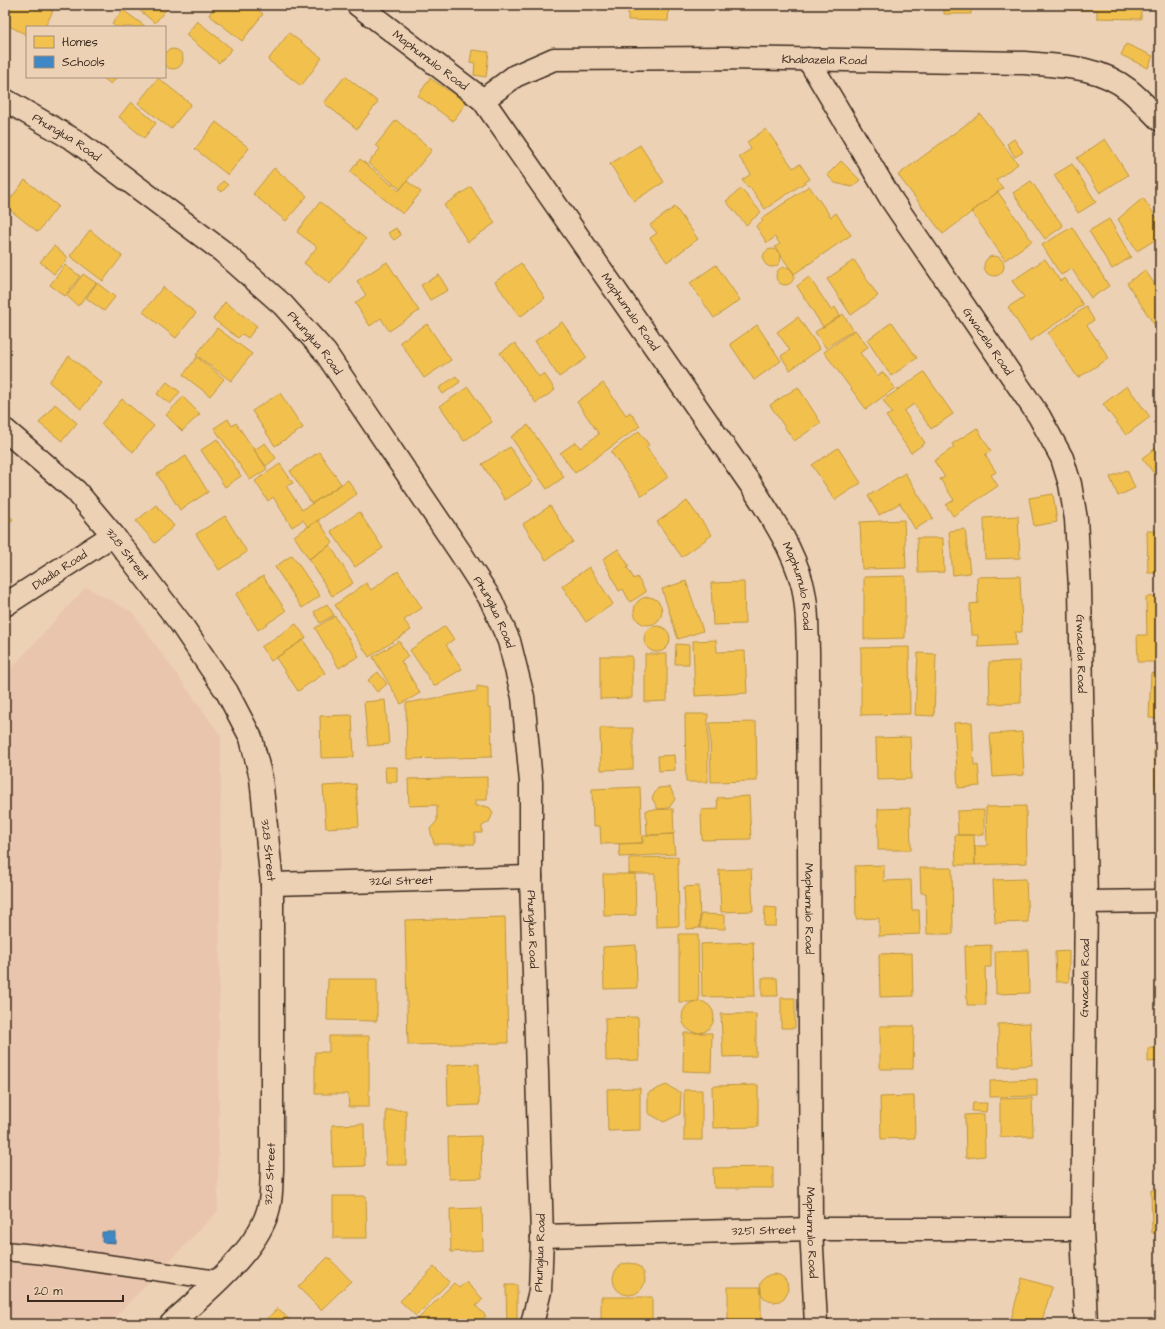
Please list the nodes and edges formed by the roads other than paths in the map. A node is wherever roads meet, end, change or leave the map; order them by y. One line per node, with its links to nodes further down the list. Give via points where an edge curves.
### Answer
1 (358, 5): 4 (street, Maphumulo Road)
2 (808, 59): 4 (street, Khabazela Road, via 554,59 514,76); 5 (street, Khabazela Road, via 954,61 1064,66 1099,72 1129,90); 12 (street, Gwacela Road, via 891,198 1039,416 1062,458 1076,519 1080,588)
3 (5, 100): 9 (street, Phunglua Road, via 76,141 233,261 283,305 325,352 490,600 509,641 523,697 531,774)
4 (483, 100): 13 (street, Maphumulo Road, via 762,502 793,558 802,585 808,651 809,708)
5 (1160, 120)
6 (5, 430): 7 (street, 328 Street, via 76,491)
7 (114, 535): 8 (street, Dladla Road); 10 (street, 328 Street, via 181,624 227,692 251,738 261,778)
8 (5, 605)
9 (531, 877): 10 (street, 3261 Street); 15 (street, Phunglua Road)
10 (272, 884): 17 (street, 328 Street, via 272,1170 269,1207 258,1234 236,1263)
11 (1160, 901): 12 (street)
12 (1086, 902): 14 (street, Gwacela Road)
13 (811, 1229): 14 (street, 3251 Street); 15 (street, 3251 Street); 20 (street, Maphumulo Road)
14 (1082, 1229): 21 (street, Gwacela Road)
15 (542, 1236): 19 (street, Phunglua Road, via 540,1291)
16 (5, 1251): 17 (lane, via 45,1254)
17 (217, 1280): 18 (street, 328 Street)
18 (171, 1324)
19 (532, 1324)
20 (816, 1324)
21 (1086, 1324)

